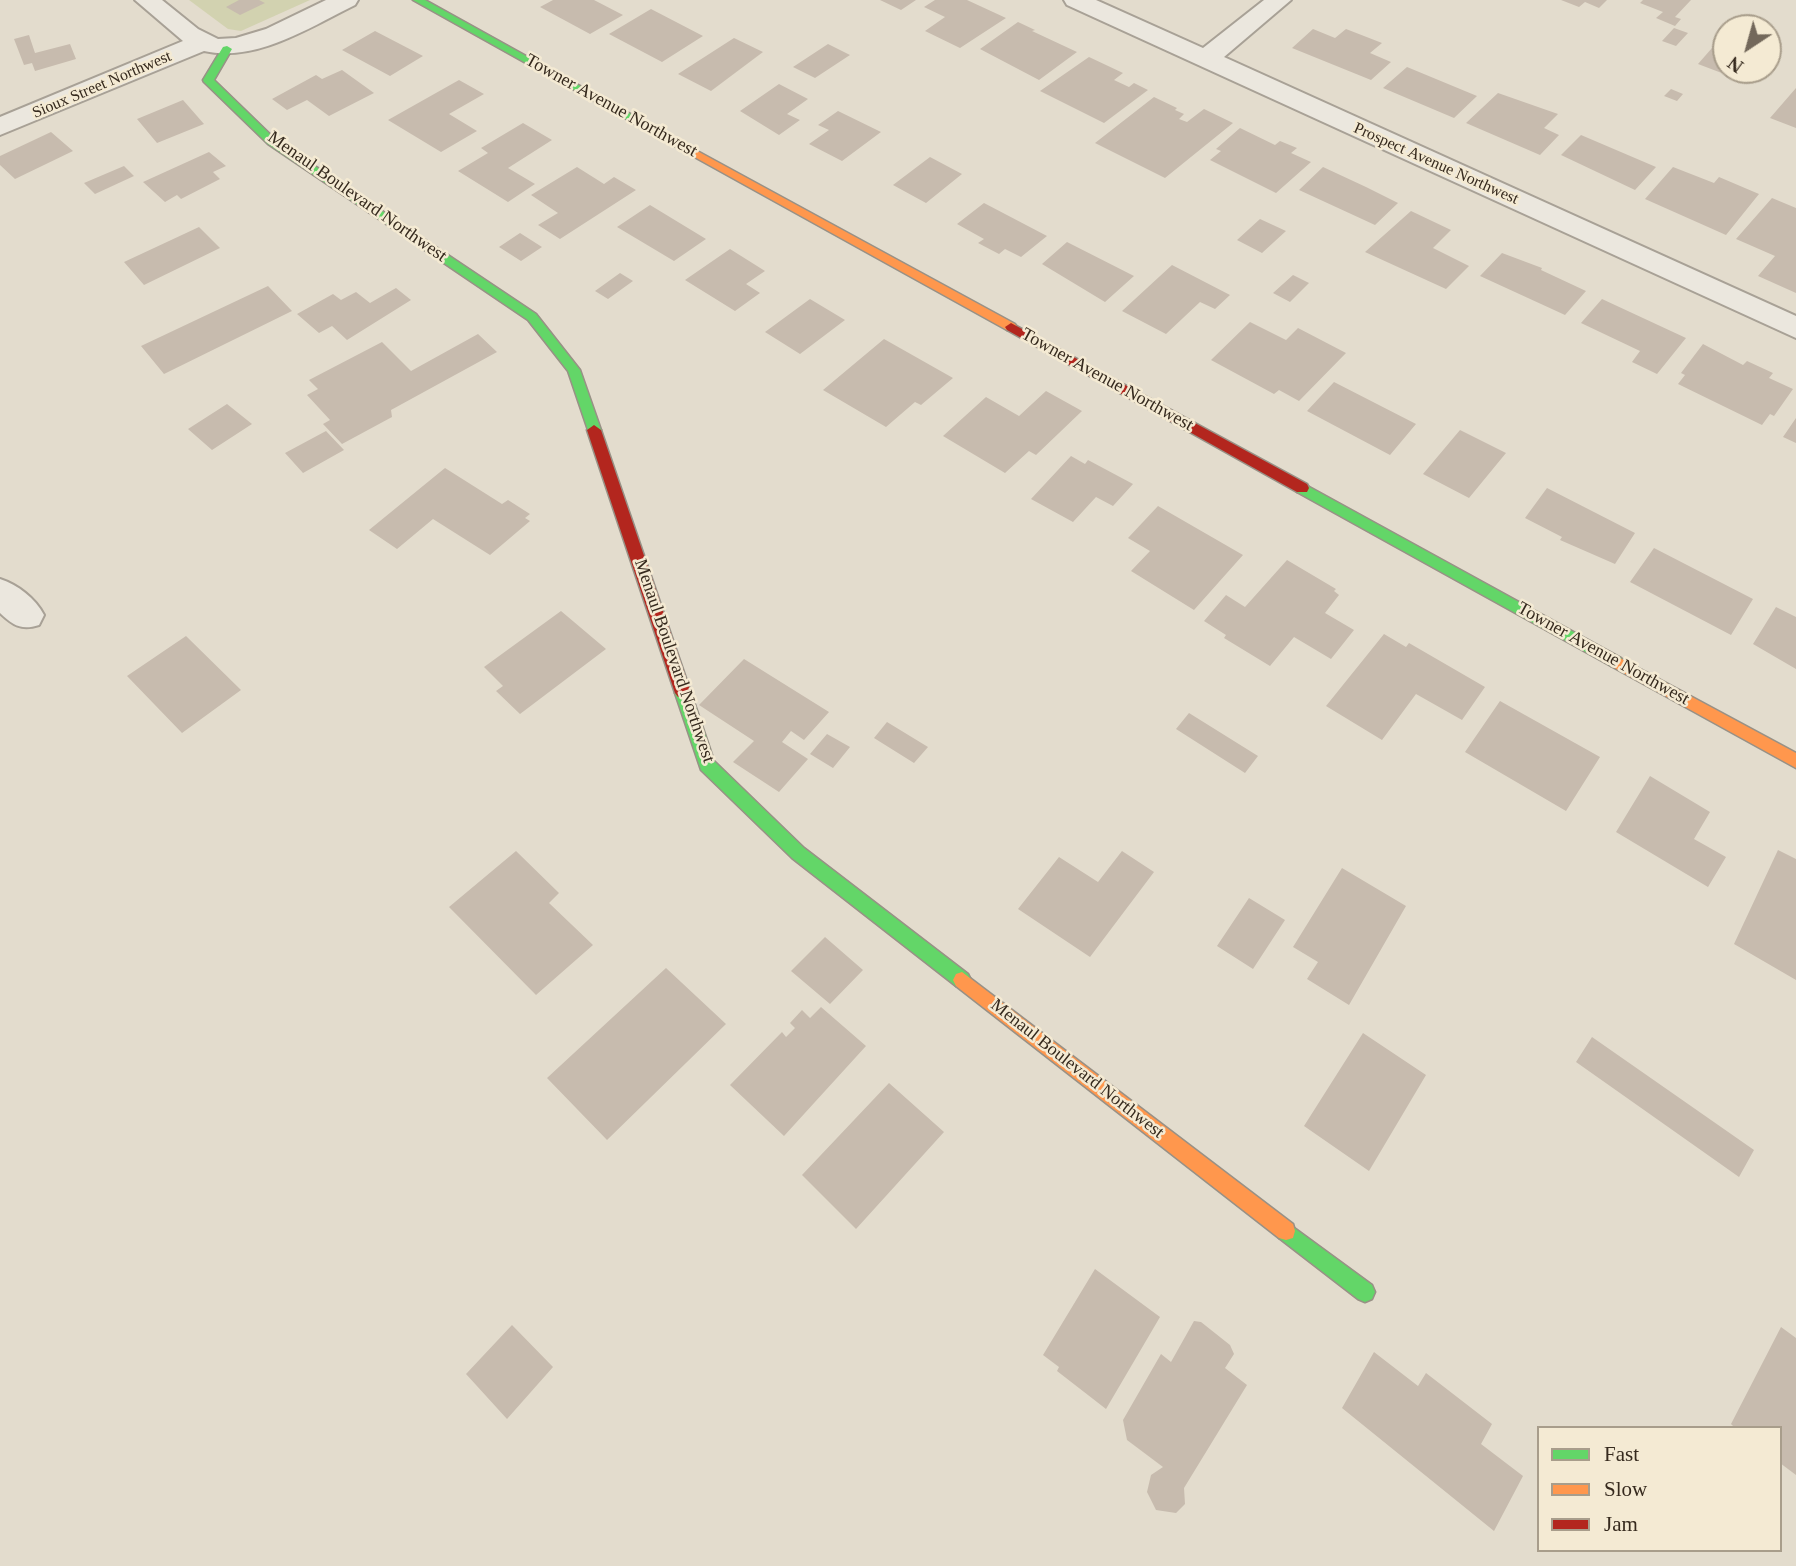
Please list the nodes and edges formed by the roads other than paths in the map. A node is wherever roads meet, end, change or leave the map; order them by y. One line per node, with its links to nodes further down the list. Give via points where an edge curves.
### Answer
1 (147, 0): 6 (street)
2 (346, 0): 6 (street, Sioux Street Northwest, via 271,35)
3 (418, 0): 10 (street, Towner Avenue Northwest)
4 (1076, 0): 7 (street, Prospect Avenue Northwest)
5 (1279, 0): 7 (street)
6 (215, 46): 8 (street, Sioux Street Northwest); 11 (street, Menaul Boulevard Northwest, via 208,80 272,142 533,317 574,370 707,765 798,853)
7 (1206, 59): 9 (street, Prospect Avenue Northwest)
8 (0, 127)
9 (1796, 328)
10 (1796, 761)
11 (1365, 1292)

